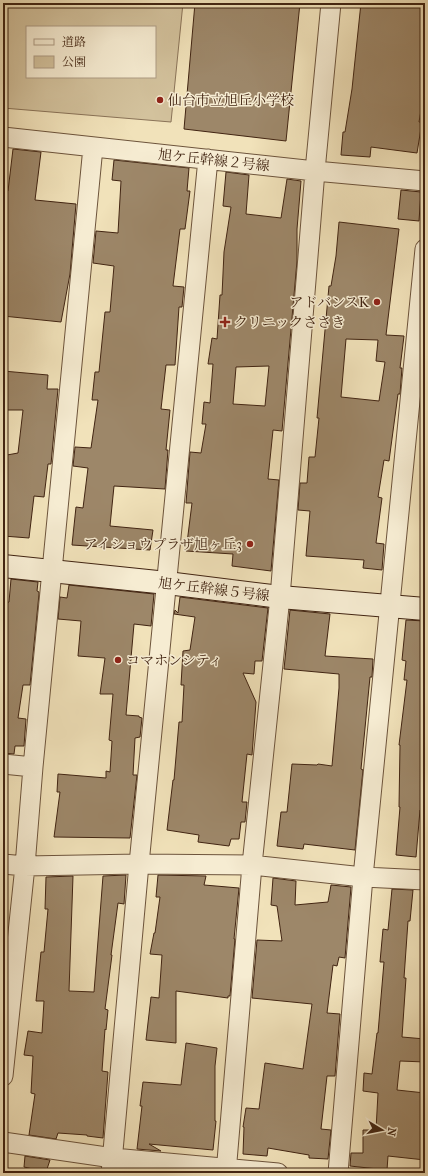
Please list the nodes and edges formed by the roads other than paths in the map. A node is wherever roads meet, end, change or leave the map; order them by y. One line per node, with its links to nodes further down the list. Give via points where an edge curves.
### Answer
1 (331, 3): 5 (street)
2 (3, 137): 3 (street, 旭ケ丘幹線２号線)
3 (93, 147): 4 (street, 旭ケ丘幹線２号線); 9 (street)
4 (208, 159): 5 (street, 旭ケ丘幹線２号線); 10 (street)
5 (315, 171): 6 (street, 旭ケ丘幹線２号線); 11 (street)
6 (425, 181)
7 (425, 249): 12 (street)
8 (3, 566): 9 (street, 旭ケ丘幹線５号線)
9 (52, 571): 10 (street, 旭ケ丘幹線５号線); 15 (street)
10 (167, 583): 11 (street, 旭ケ丘幹線５号線); 17 (street)
11 (280, 597): 12 (street, 旭ケ丘幹線５号線); 18 (street)
12 (390, 607): 13 (street, 旭ケ丘幹線５号線); 20 (street)
13 (425, 609)
14 (3, 764): 15 (street)
15 (33, 767): 19 (street)
16 (3, 864): 19 (street)
17 (139, 864): 18 (street); 19 (street); 25 (street)
18 (252, 865): 20 (street); 26 (street)
19 (25, 866): 22 (street)
20 (363, 877): 21 (street); 28 (street)
21 (425, 880)
22 (6, 1020): 23 (street)
23 (3, 1076)
24 (3, 1142): 25 (street)
25 (112, 1166): 26 (street)
26 (227, 1170): 27 (street)
27 (278, 1173)
28 (338, 1173)

